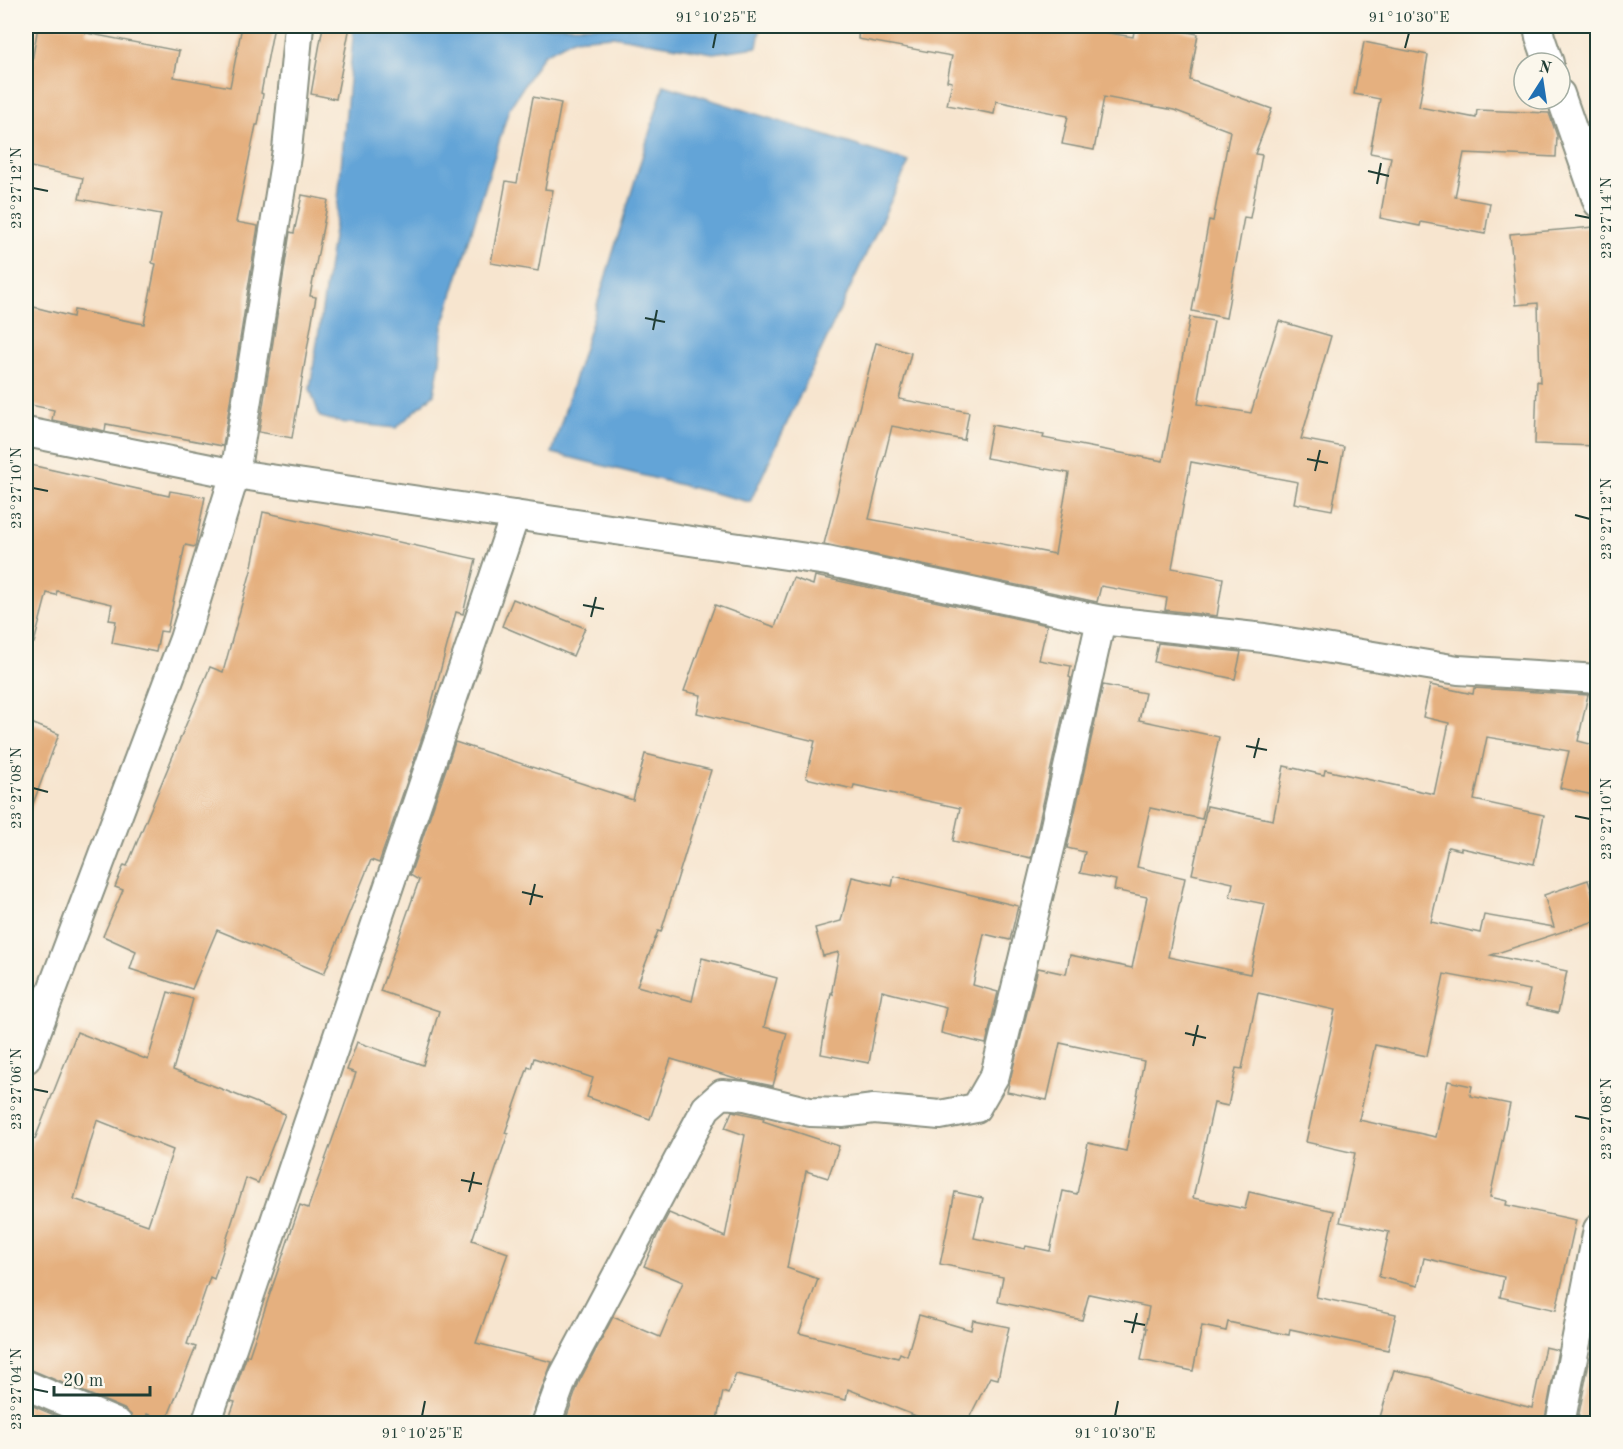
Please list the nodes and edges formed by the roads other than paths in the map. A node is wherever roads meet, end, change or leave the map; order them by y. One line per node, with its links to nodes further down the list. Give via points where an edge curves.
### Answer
1 (299, 26): 7 (street, via 287,150)
2 (1539, 26): 3 (street)
3 (1545, 51)
4 (1566, 111): 5 (street)
5 (1598, 203)
6 (26, 432): 7 (street)
7 (235, 474): 8 (street); 11 (street, via 184,639)
8 (514, 515): 9 (street, via 827,561); 15 (street)
9 (1101, 620): 10 (street, via 1264,638 1458,670); 16 (street, via 995,1075 976,1108 940,1115 874,1109 810,1112 722,1094 706,1108 564,1375)
10 (1598, 679)
11 (26, 1059)
12 (1598, 1229): 17 (street)
13 (26, 1385): 14 (street)
14 (118, 1424)
15 (206, 1424)
16 (546, 1424)
17 (1560, 1424)

